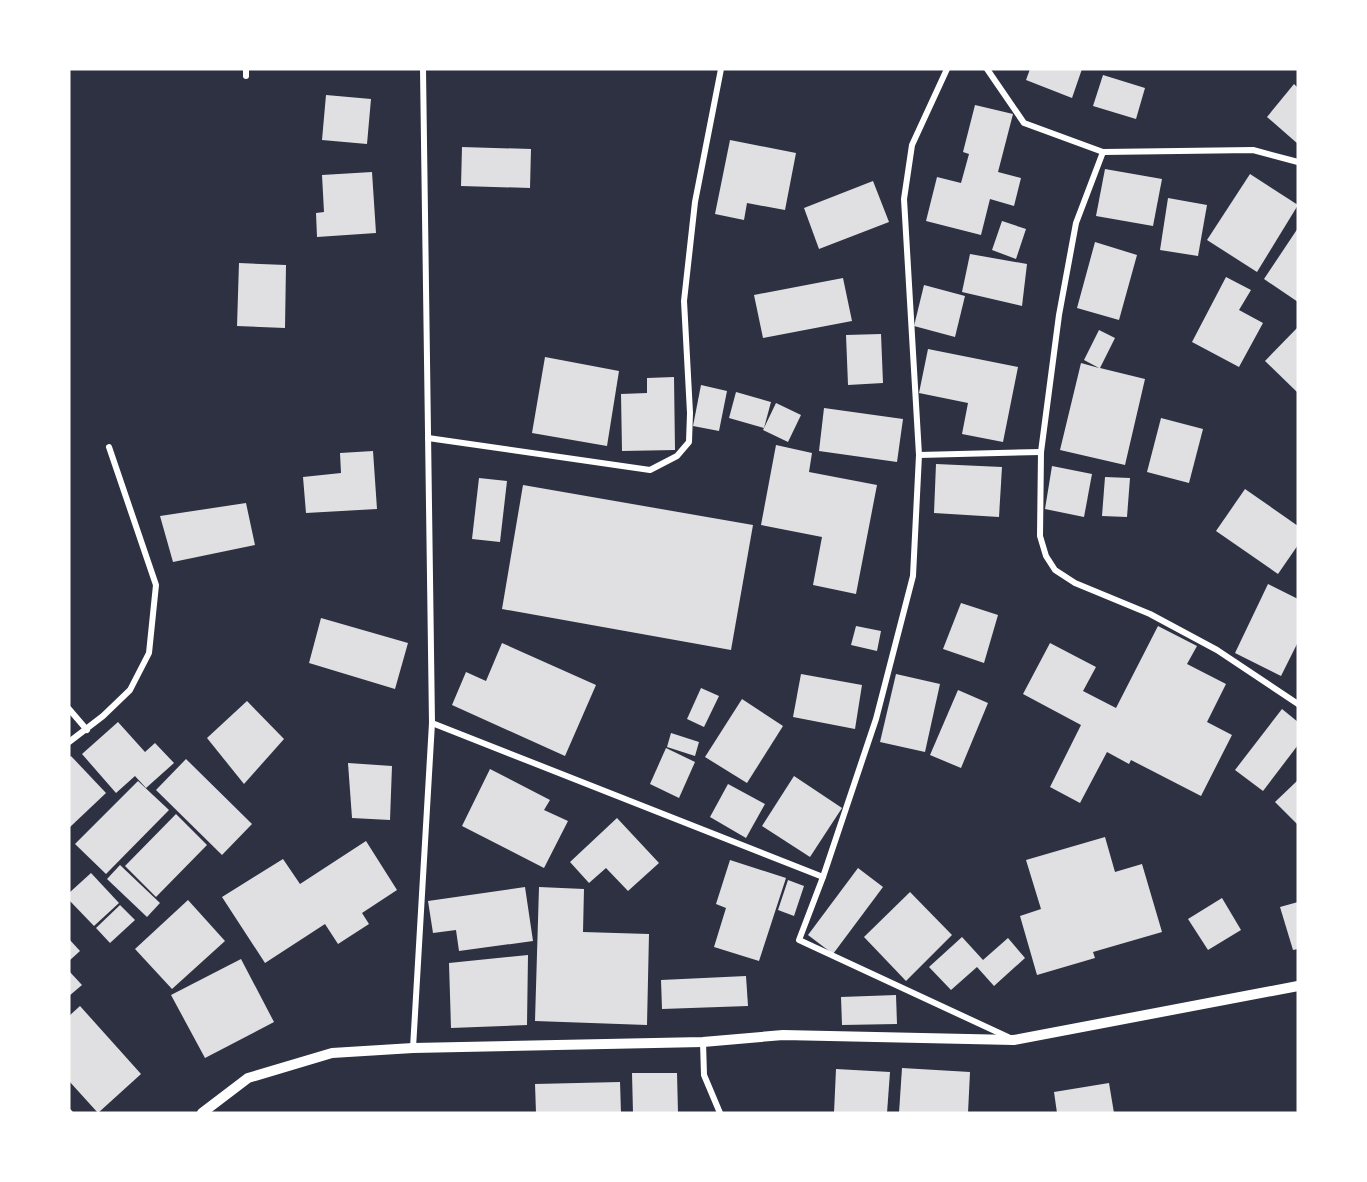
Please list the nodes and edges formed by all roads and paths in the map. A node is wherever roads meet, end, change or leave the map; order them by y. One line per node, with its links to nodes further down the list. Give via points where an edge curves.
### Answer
1 (423, 69): 7 (street)
2 (721, 69): 7 (street, via 695,202 684,301 689,442 676,456 650,470)
3 (947, 69): 10 (street, via 912,145 904,199)
4 (987, 69): 5 (street, via 1024,123)
5 (1104, 152): 6 (street, via 1253,150); 9 (street, via 1076,223)
6 (1298, 162)
7 (428, 438): 13 (street)
8 (109, 447): 14 (street, via 156,585 149,653 130,690)
9 (1041, 452): 10 (street); 11 (street, via 1040,536 1055,570 1217,650)
10 (919, 454): 16 (street, via 913,576 876,719)
11 (1298, 704)
12 (69, 709): 14 (street)
13 (432, 723): 16 (street); 20 (street)
14 (87, 729): 15 (street)
15 (69, 742)
16 (823, 878): 18 (street, via 799,940)
17 (1298, 986): 18 (street)
18 (1014, 1040): 19 (street, via 783,1035)
19 (703, 1042): 20 (street); 22 (street, via 704,1075)
20 (413, 1048): 21 (street, via 332,1053 248,1078)
21 (202, 1113)
22 (720, 1113)

